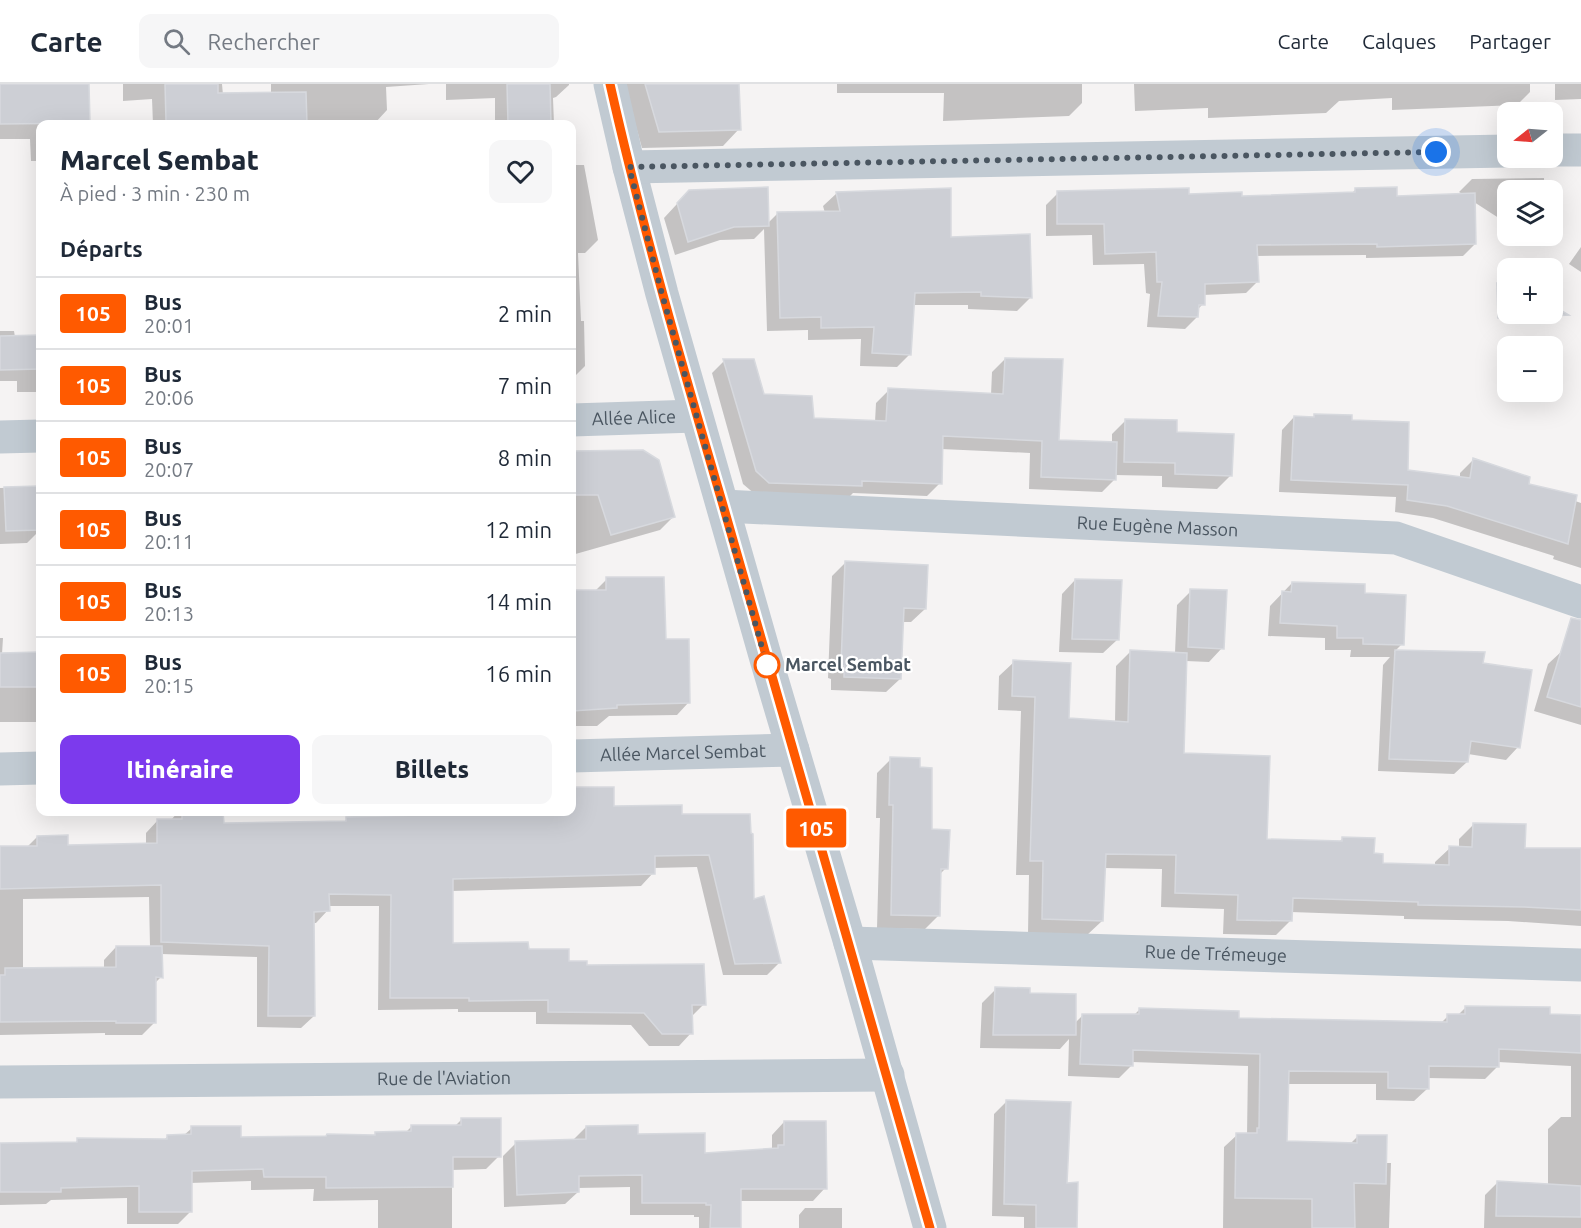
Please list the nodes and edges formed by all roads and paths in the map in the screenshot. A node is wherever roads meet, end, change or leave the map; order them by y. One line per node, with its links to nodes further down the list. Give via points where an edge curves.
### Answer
1 (610, 84): 5 (street)
2 (1563, 150): 3 (street)
3 (1581, 150)
4 (1497, 151): 5 (street)
5 (629, 167): 6 (street)
6 (696, 416): 7 (street, Allée Alice); 10 (street)
7 (576, 420)
8 (36, 436): 9 (street)
9 (0, 437)
10 (723, 506): 11 (street, Rue Eugène Masson, via 1396,538); 12 (street)
11 (1581, 602)
12 (793, 750): 13 (street, Allée Marcel Sembat); 16 (street)
13 (576, 756)
14 (36, 768): 15 (street)
15 (0, 769)
16 (850, 943): 17 (street, Rue de Trémeuge); 18 (street)
17 (1581, 965)
18 (888, 1075): 19 (street, Rue de l'Aviation); 20 (street)
19 (0, 1082)
20 (930, 1228)

